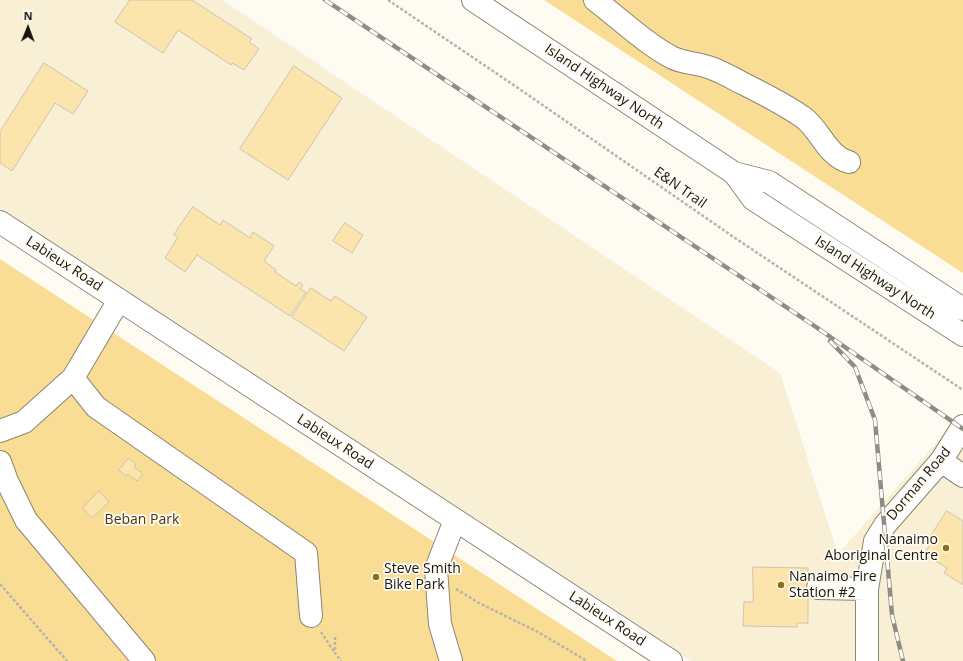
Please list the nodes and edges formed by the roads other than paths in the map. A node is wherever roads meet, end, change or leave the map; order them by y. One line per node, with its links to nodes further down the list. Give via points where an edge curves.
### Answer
1 (473, 0): 4 (street, Island Highway North)
2 (595, 0): 3 (street, via 674,58 721,72 789,108 814,127 840,160)
3 (849, 162)
4 (734, 173): 7 (street, Island Highway North, via 769,182); 8 (street, Island Highway North, via 753,199)
5 (0, 222): 6 (street, Labieux Road)
6 (119, 300): 9 (street); 15 (street, Labieux Road)
7 (961, 307)
8 (963, 335)
9 (74, 378): 11 (street, via 24,422); 18 (street, via 96,407 306,553)
10 (963, 426): 12 (street, Dorman Road)
11 (0, 431)
12 (940, 461): 14 (street); 17 (street, Dorman Road, via 885,525 875,541)
13 (0, 462): 19 (street, via 26,520)
14 (963, 476)
15 (455, 520): 20 (street, via 436,569 440,624); 21 (street, Labieux Road)
16 (818, 588): 17 (street)
17 (867, 589): 22 (street, Dorman Road)
18 (311, 616)
19 (144, 661)
20 (451, 661)
21 (671, 661)
22 (867, 661)

